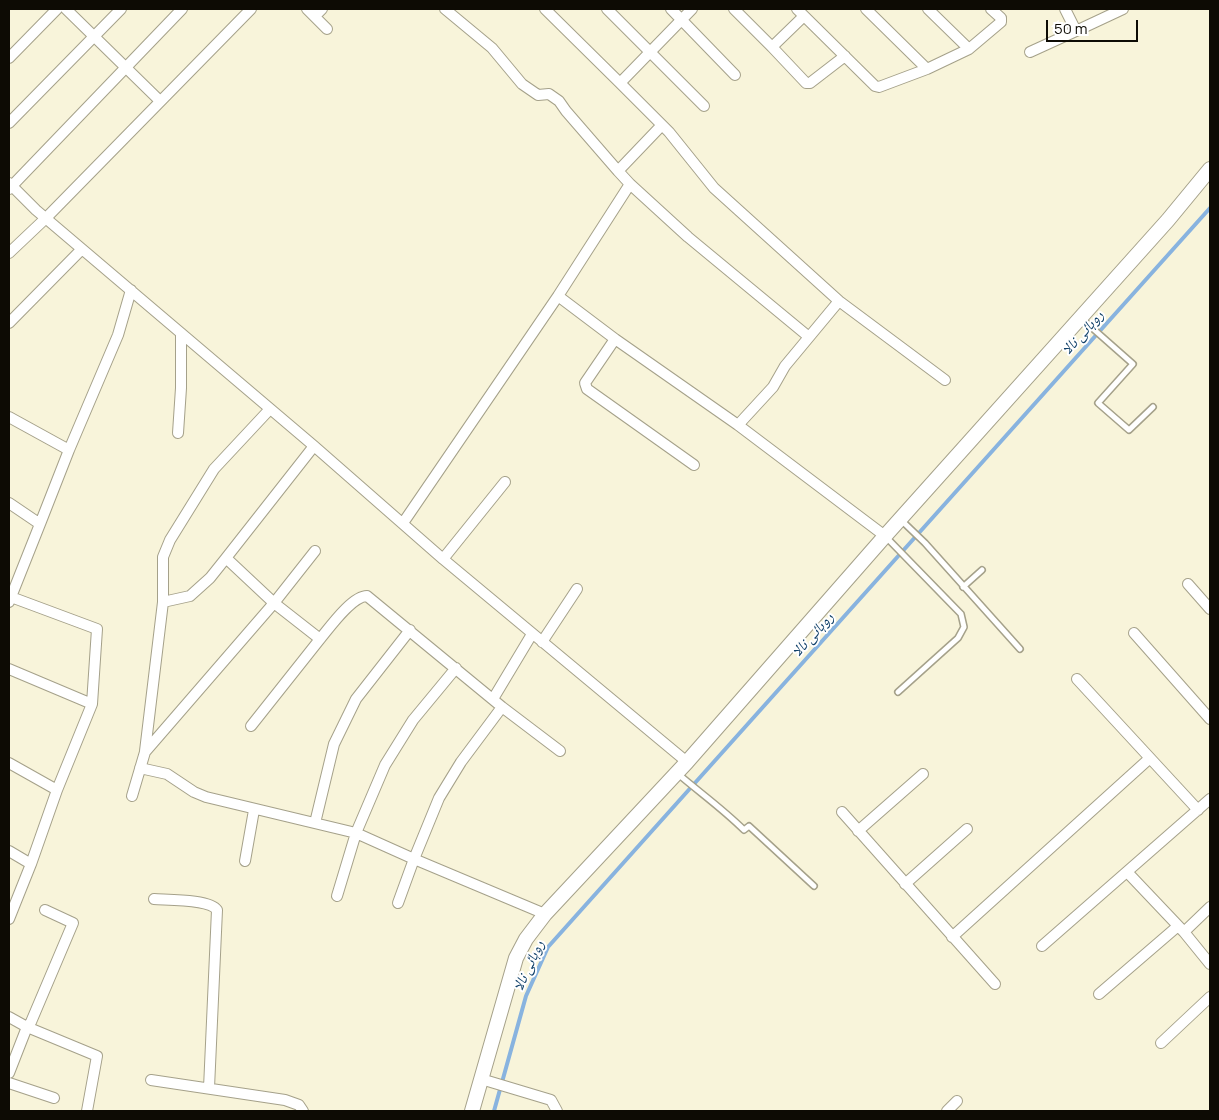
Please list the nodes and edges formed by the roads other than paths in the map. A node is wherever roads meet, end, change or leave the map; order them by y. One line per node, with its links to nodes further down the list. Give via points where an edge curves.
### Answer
1 (57, 9): 28 (street)
2 (66, 9): 22 (street)
3 (121, 9): 22 (street)
4 (182, 9): 29 (street)
5 (251, 9): 33 (street)
6 (445, 9): 38 (street, via 492,48 522,84 538,95 549,94 559,100)
7 (545, 9): 32 (street)
8 (607, 9): 25 (street)
9 (671, 9): 19 (street)
10 (692, 9): 19 (street)
11 (734, 9): 23 (street)
12 (866, 9): 30 (street)
13 (928, 9): 24 (street)
14 (991, 9): 24 (street, via 1001,22)
15 (1065, 9): 21 (street)
16 (1121, 9): 21 (street)
17 (315, 11): 20 (street)
18 (799, 11): 23 (street); 27 (street)
19 (682, 19): 25 (street); 31 (street)
20 (327, 29)
21 (1076, 31): 26 (street)
22 (94, 36): 29 (street); 35 (street)
23 (772, 47): 27 (street, via 808,84)
24 (969, 49): 30 (street)
25 (650, 51): 32 (street); 34 (street)
26 (1030, 52)
27 (845, 56): 30 (street, via 879,87)
28 (9, 58)
29 (126, 67): 33 (street); 40 (street)
30 (927, 69)
31 (735, 75)
32 (620, 83): 36 (street)
33 (160, 101): 41 (street)
34 (704, 106)
35 (9, 123)
36 (662, 125): 38 (street); 46 (street, via 714,188)
37 (1210, 169): 47 (street)
38 (618, 171): 39 (street)
39 (630, 184): 45 (street); 50 (street, via 688,237)
40 (10, 186): 41 (street)
41 (46, 218): 42 (street); 43 (street)
42 (82, 249): 44 (street); 48 (street)
43 (9, 254)
44 (131, 290): 49 (street); 59 (street, via 118,335)
45 (558, 296): 51 (street); 63 (street)
46 (839, 301): 50 (street); 52 (street)
47 (1082, 319): 53 (lane, via 1133,364 1098,403 1129,430); 64 (street)
48 (9, 323)
49 (182, 333): 54 (street); 57 (street)
50 (809, 337): 56 (street, via 785,366 773,387)
51 (615, 340): 56 (street); 60 (street, via 585,383 587,389)
52 (945, 380)
53 (1153, 407)
54 (270, 409): 58 (street); 75 (street, via 214,469 170,540 163,557)
55 (9, 417): 59 (street)
56 (738, 426): 66 (street)
57 (178, 433)
58 (314, 446): 63 (street); 68 (street)
59 (69, 450): 65 (street)
60 (694, 465)
61 (505, 482): 69 (street)
62 (9, 503): 65 (street)
63 (403, 522): 69 (street)
64 (904, 523): 66 (street); 72 (lane)
65 (40, 524): 74 (street)
66 (885, 536): 87 (lane, via 961,614 964,627 958,638); 96 (street)
67 (315, 551): 76 (street)
68 (226, 558): 75 (street, via 190,596); 76 (street)
69 (443, 559): 80 (street)
70 (982, 570): 72 (lane)
71 (1188, 584): 77 (street)
72 (963, 587): 83 (lane)
73 (577, 589): 82 (street)
74 (10, 600): 89 (street, via 97,629)
75 (163, 602): 94 (street)
76 (274, 603): 81 (street); 94 (street)
77 (1210, 609)
78 (410, 630): 81 (street, via 367,596 361,596); 84 (street); 107 (street, via 356,699 334,744)
79 (1134, 633): 91 (street)
80 (532, 634): 82 (street); 88 (street)
81 (320, 639): 92 (street)
82 (542, 642): 96 (street)
83 (1020, 649)
84 (456, 668): 88 (street); 110 (street, via 413,720 384,765)
85 (9, 669): 89 (street)
86 (1077, 679): 95 (street)
87 (898, 692)
88 (493, 699): 90 (street)
89 (92, 704): 101 (street)
90 (502, 707): 93 (street); 112 (street, via 439,798)
91 (1210, 719)
92 (251, 726)
93 (560, 751)
94 (145, 752): 98 (street)
95 (1150, 758): 105 (street); 126 (street)
96 (687, 762): 100 (street)
97 (9, 763): 101 (street)
98 (140, 768): 102 (street); 104 (street, via 167,774 206,797)
99 (922, 774): 109 (street)
100 (680, 776): 117 (lane, via 744,830 749,826); 123 (street)
101 (58, 790): 114 (street)
102 (132, 796)
103 (1210, 799): 105 (street)
104 (254, 810): 107 (street); 113 (street)
105 (1198, 810): 115 (street)
106 (842, 812): 109 (street)
107 (315, 823): 110 (street)
108 (967, 829): 116 (street)
109 (858, 831): 116 (street)
110 (356, 833): 112 (street); 118 (street)
111 (9, 851): 114 (street)
112 (414, 859): 120 (street); 123 (street)
113 (245, 861)
114 (31, 864): 124 (street)
115 (1128, 873): 125 (street); 127 (street)
116 (906, 884): 126 (street)
117 (814, 886)
118 (337, 896)
119 (154, 900): 139 (street, via 206,903 217,910)
120 (398, 903)
121 (1210, 907): 125 (street)
122 (44, 910): 133 (street, via 73,923)
123 (545, 914): 137 (street, via 516,958)
124 (9, 919)
125 (1181, 929): 128 (street); 130 (street)
126 (952, 937): 129 (street)
127 (1042, 946)
128 (1210, 964)
129 (995, 984)
130 (1099, 994)
131 (1210, 997): 134 (street)
132 (9, 1017): 133 (street)
133 (27, 1027): 135 (street); 142 (street, via 97,1056)
134 (1161, 1043)
135 (9, 1073)
136 (151, 1080): 139 (street)
137 (485, 1080): 144 (street); 145 (street, via 551,1100)
138 (9, 1083): 140 (street)
139 (209, 1088): 143 (street, via 285,1100 299,1105)
140 (54, 1098)
141 (956, 1101): 146 (street)
142 (87, 1111)
143 (303, 1111)
144 (472, 1111)
145 (557, 1111)
146 (947, 1111)

